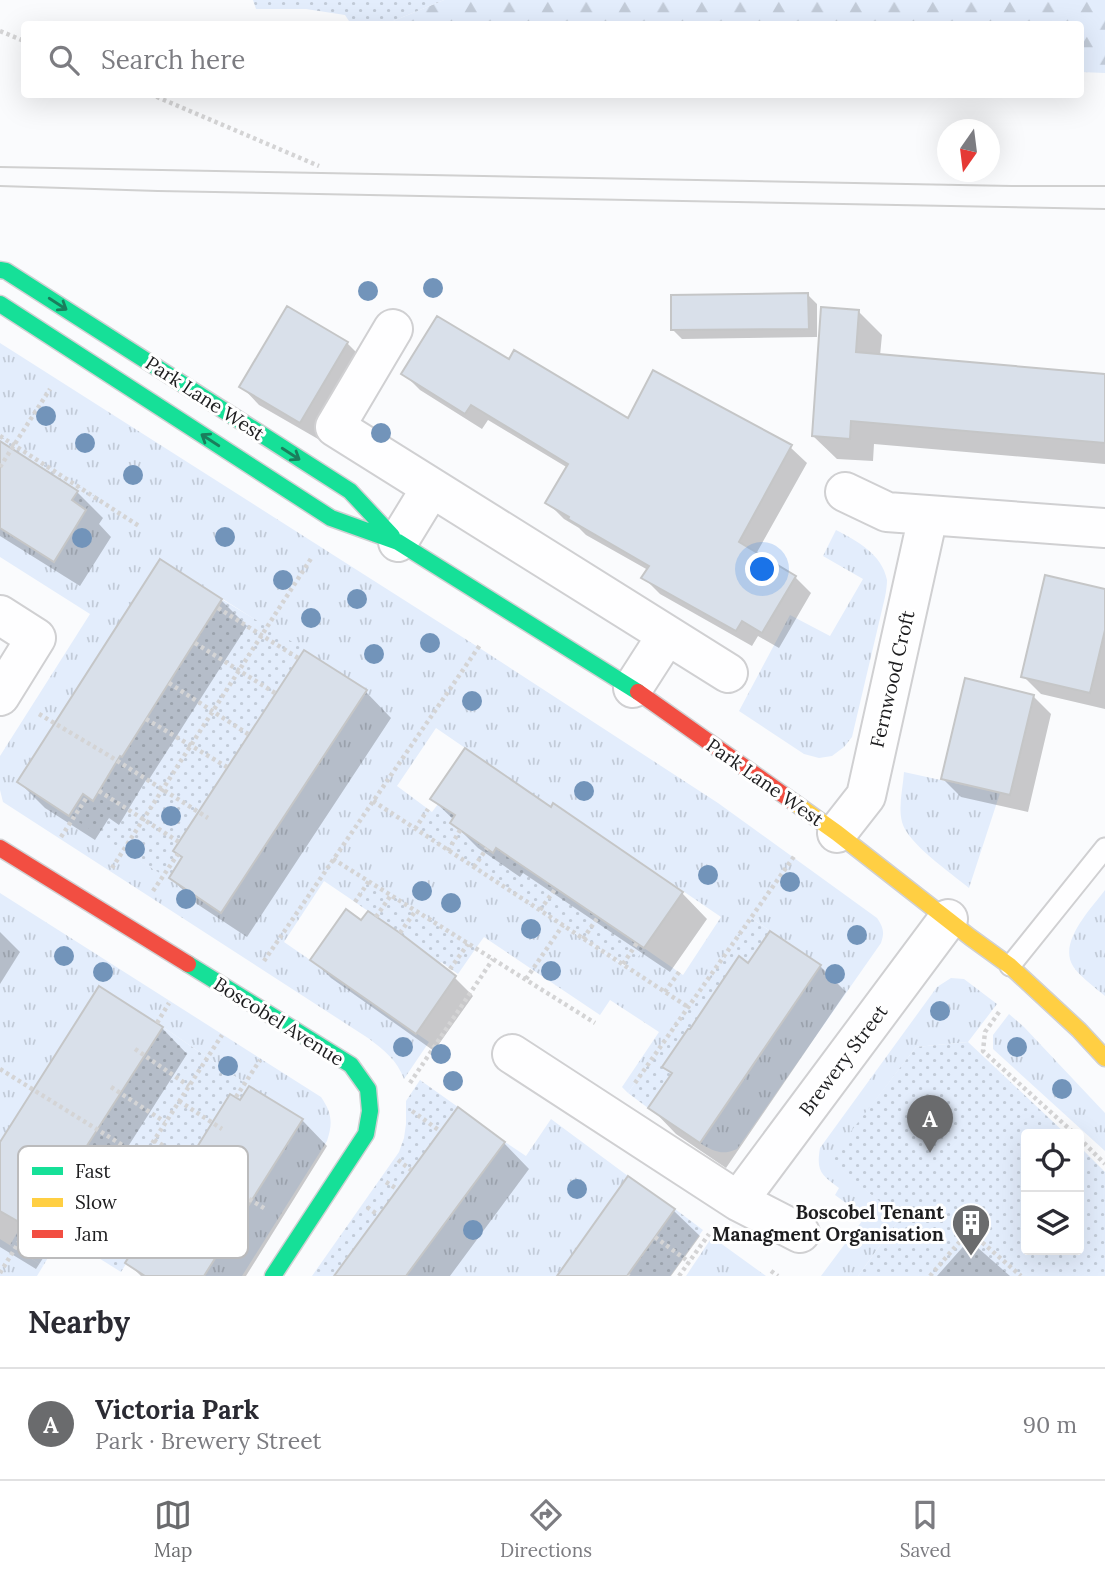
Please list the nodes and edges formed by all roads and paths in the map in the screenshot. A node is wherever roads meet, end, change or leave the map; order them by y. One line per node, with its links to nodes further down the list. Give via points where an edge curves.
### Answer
1 (0, 31): 2 (path)
2 (21, 40)
3 (159, 98): 4 (path)
4 (319, 166)
5 (0, 270): 17 (main road, Park Lane West, one-way to 17, via 350,491)
6 (0, 304): 17 (main road, Park Lane West, one-way to 6, via 331,518)
7 (393, 330): 12 (street, via 335,428)
8 (57, 379): 10 (path)
9 (0, 436): 10 (path)
10 (14, 445): 11 (path); 15 (path)
11 (0, 467)
12 (431, 488): 17 (street); 21 (street)
13 (845, 492): 14 (street, via 887,512)
14 (929, 516): 16 (street); 46 (street, Fernwood Croft, via 866,796)
15 (139, 526)
16 (1105, 528)
17 (398, 542): 29 (main road, Park Lane West)
18 (319, 546): 22 (path)
19 (218, 608): 22 (path)
20 (0, 615): 31 (street, via 36,638)
21 (667, 635): 27 (street); 29 (street)
22 (261, 636): 25 (path); 26 (path)
23 (484, 639): 40 (path)
24 (195, 643): 26 (path)
25 (298, 658)
26 (239, 671): 30 (path); 32 (path)
27 (728, 673)
28 (169, 683): 32 (path)
29 (633, 688): 46 (main road, Park Lane West)
30 (275, 693)
31 (15, 702): 37 (path)
32 (213, 711): 34 (path); 35 (path)
33 (146, 719): 35 (path)
34 (248, 734)
35 (191, 746): 36 (path); 37 (path)
36 (227, 767)
37 (163, 790): 42 (path); 43 (path)
38 (99, 791): 43 (path)
39 (87, 797): 48 (path)
40 (373, 801): 44 (path); 55 (path)
41 (428, 810): 44 (path)
42 (208, 818)
43 (143, 819): 47 (path); 57 (path)
44 (415, 829): 53 (path)
45 (460, 830): 53 (path)
46 (837, 834): 67 (main road, Park Lane West)
47 (179, 842)
48 (56, 845)
49 (0, 848): 118 (main road, Boscobel Avenue, via 351,1065 368,1089 366,1134)
50 (487, 848): 56 (path)
51 (1105, 848): 75 (lane)
52 (799, 849): 83 (path)
53 (448, 850): 56 (path)
54 (178, 854): 61 (path)
55 (333, 859): 58 (path); 76 (path)
56 (474, 867): 64 (path)
57 (110, 870)
58 (369, 881): 60 (path); 62 (path)
59 (555, 888): 64 (path)
60 (391, 895): 63 (path); 65 (path)
61 (150, 896)
62 (355, 902)
63 (416, 910): 69 (path); 72 (path)
64 (540, 910): 68 (path)
65 (376, 917)
66 (598, 917): 70 (path)
67 (948, 919): 75 (main road, Park Lane West); 111 (street, Brewery Street)
68 (563, 925): 70 (path); 79 (path)
69 (400, 933)
70 (583, 939): 74 (path)
71 (637, 943): 74 (path)
72 (468, 944): 73 (path); 77 (path)
73 (493, 958): 79 (path); 94 (path)
74 (623, 964): 80 (path)
75 (1010, 966): 90 (main road, Park Lane West)
76 (259, 967)
77 (450, 969)
78 (678, 972): 80 (path)
79 (526, 979): 84 (path)
80 (665, 992): 83 (path)
81 (175, 994): 85 (path)
82 (1006, 1003): 101 (path, via 985,1032 983,1051)
83 (688, 1007): 95 (path)
84 (595, 1023)
85 (157, 1024)
86 (227, 1027): 92 (path, Boscobel Avenue)
87 (135, 1049): 92 (path)
88 (265, 1051): 96 (path)
89 (512, 1054): 111 (street)
90 (1105, 1058)
91 (0, 1069): 105 (path)
92 (189, 1086): 97 (path, Boscobel Avenue)
93 (111, 1087): 99 (path)
94 (407, 1089)
95 (628, 1093)
96 (236, 1097)
97 (179, 1101): 99 (path, Boscobel Avenue); 100 (path)
98 (407, 1108): 102 (path)
99 (165, 1122): 103 (path, Boscobel Avenue)
100 (222, 1129)
101 (1069, 1129)
102 (440, 1131)
103 (154, 1140): 106 (path, Boscobel Avenue); 107 (path)
104 (1084, 1143): 108 (path)
105 (124, 1146)
106 (150, 1146)
107 (164, 1146)
108 (1105, 1164)
109 (248, 1198): 110 (path)
110 (268, 1210)
111 (726, 1214): 112 (street); 115 (path)
112 (800, 1233)
113 (655, 1237): 115 (path)
114 (18, 1243): 117 (path)
115 (689, 1262): 119 (path)
116 (771, 1271): 120 (path)
117 (0, 1273)
118 (272, 1276)
119 (679, 1276)
120 (778, 1276)
121 (930, 1276): 122 (path, via 970,1231)
122 (1021, 1276)

